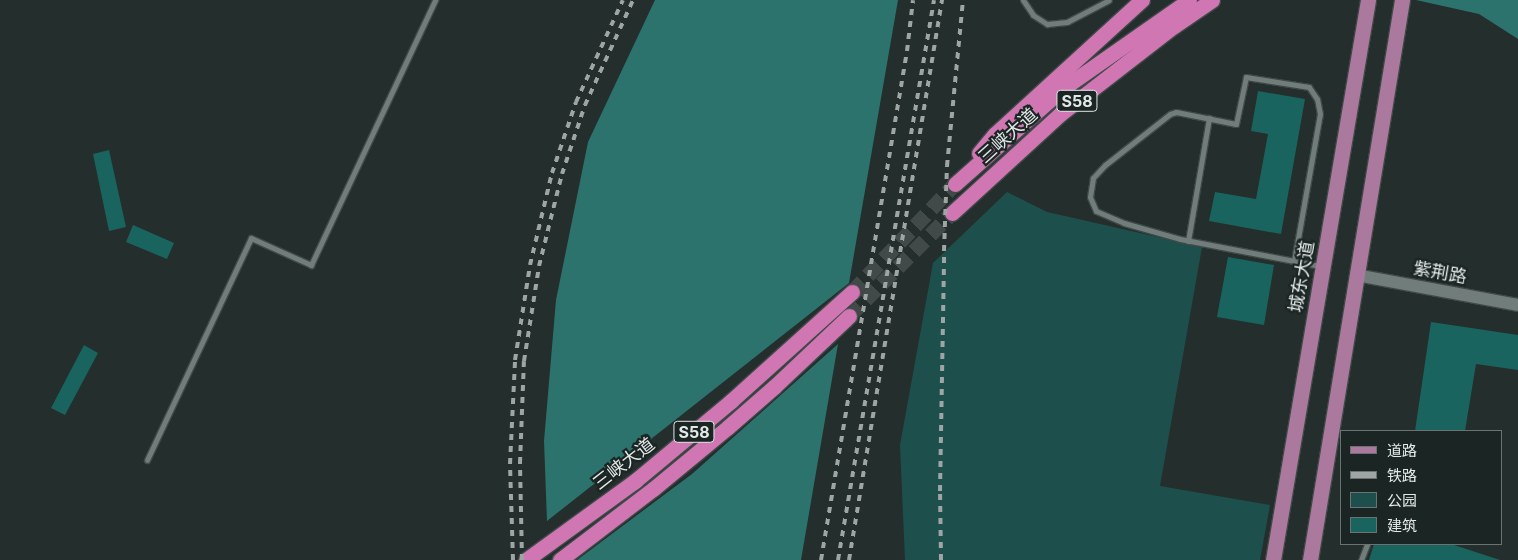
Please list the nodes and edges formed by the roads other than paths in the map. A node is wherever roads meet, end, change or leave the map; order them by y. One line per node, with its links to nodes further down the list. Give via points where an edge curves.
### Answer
1 (435, 0): 18 (lane, via 310,265 250,238)
2 (1022, 0): 3 (lane, via 1033,15 1047,24 1067,22)
3 (1108, 0)
4 (1142, 0): 5 (highway, 三峡大道 / S58, via 995,134 955,184 1062,89)
5 (1189, 0)
6 (1212, 0): 10 (highway, 三峡大道 / S58, via 1060,114)
7 (1368, 0): 13 (main road, 城东大道)
8 (1402, 0): 14 (main road)
9 (1209, 118): 11 (lane); 11 (lane, via 1176,112 1170,114 1093,178 1090,197 1096,211 1124,223); 12 (lane, via 1236,124 1246,77 1313,91 1320,114)
10 (952, 213)
11 (1188, 241): 12 (lane)
12 (1294, 261): 13 (lane)
13 (1323, 266): 22 (main road, 城东大道)
14 (1356, 275): 16 (street, 紫荆路); 23 (main road)
15 (852, 292): 20 (highway, 三峡大道 / S58, via 731,401 657,462)
16 (1518, 305)
17 (849, 316): 21 (highway, 三峡大道 / S58, via 728,427)
18 (147, 460)
19 (1367, 545): 24 (lane)
20 (526, 560)
21 (560, 560)
22 (1273, 560)
23 (1310, 560)
24 (1361, 560)

